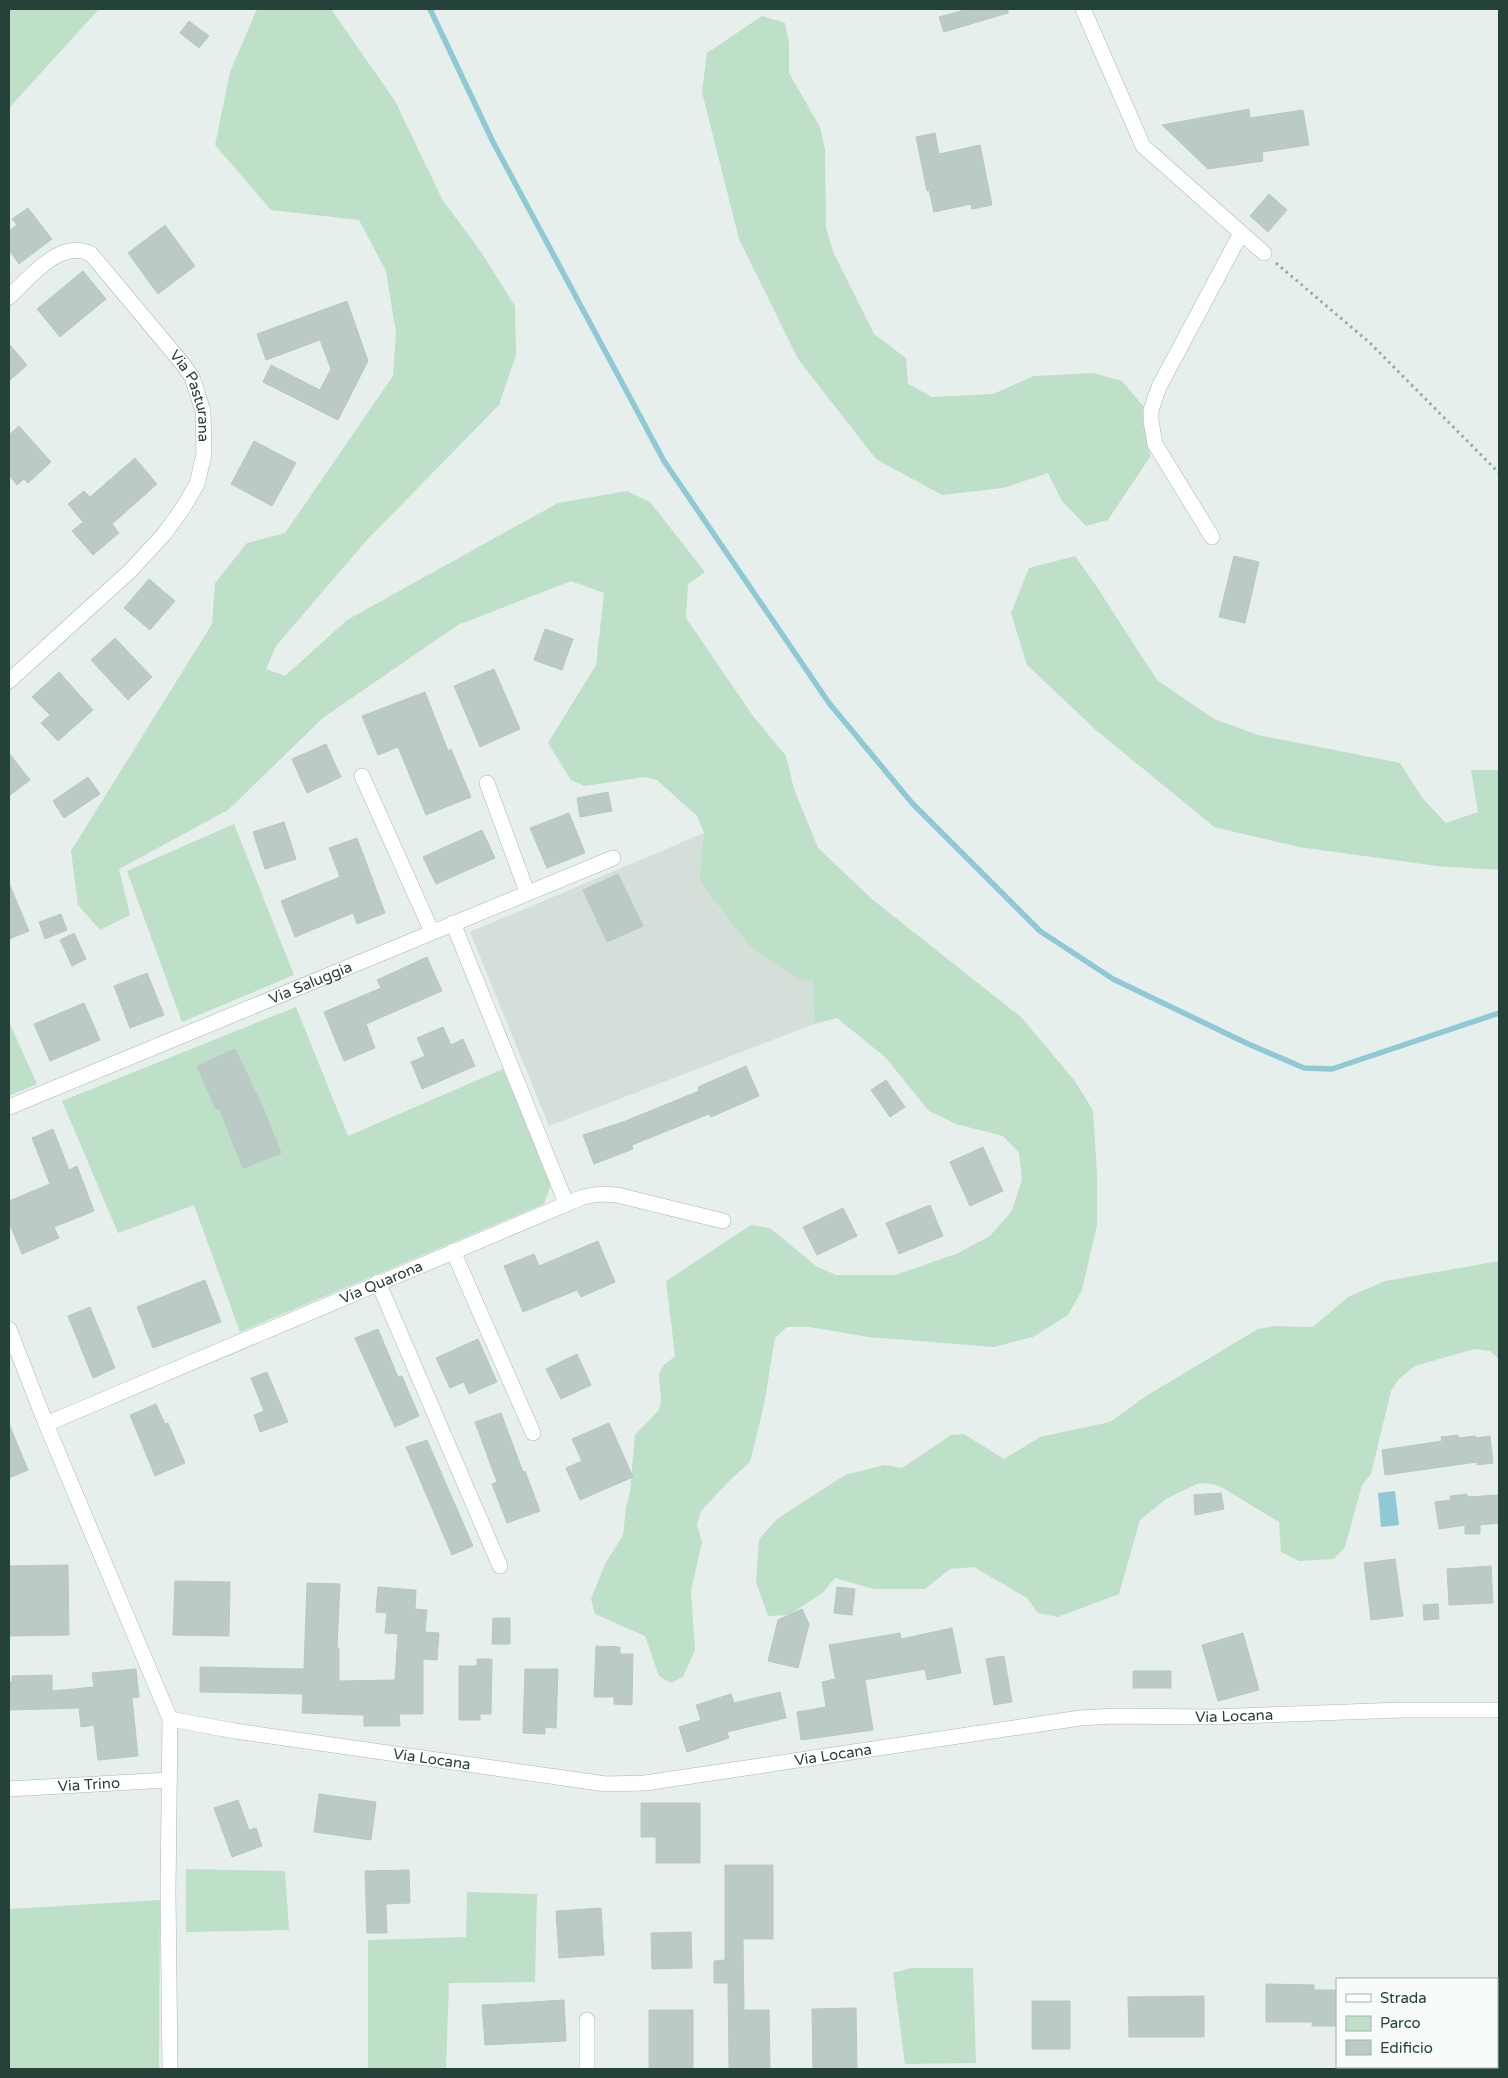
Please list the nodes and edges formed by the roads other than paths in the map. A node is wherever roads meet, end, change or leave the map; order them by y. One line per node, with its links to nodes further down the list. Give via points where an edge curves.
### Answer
1 (1083, 9): 2 (street, via 1143,146)
2 (1241, 233): 3 (street); 5 (street, via 1159,387 1151,410 1155,444)
3 (1264, 253)
4 (9, 297): 6 (street, Via Pasturana, via 58,255 73,250 91,254 188,370 203,410 205,441 196,484 165,532 130,571)
5 (1212, 537)
6 (9, 681)
7 (362, 776): 12 (street)
8 (487, 783): 10 (street)
9 (613, 858): 10 (street, Via Saluggia)
10 (527, 892): 11 (street, Via Saluggia)
11 (453, 923): 12 (street, Via Saluggia); 14 (street)
12 (432, 932): 13 (street, Via Saluggia)
13 (9, 1107)
14 (566, 1203): 15 (street, Via Quarona, via 590,1195 607,1194); 16 (street, Via Quarona)
15 (723, 1221)
16 (454, 1251): 17 (street, Via Quarona); 20 (street)
17 (378, 1282): 19 (street, Via Quarona); 21 (street)
18 (9, 1329): 19 (street)
19 (46, 1424): 23 (street)
20 (533, 1433)
21 (500, 1566)
22 (1499, 1710): 23 (street, Via Locana, via 1080,1718 624,1785 235,1731)
23 (170, 1719): 24 (street)
24 (168, 1780): 25 (street, Via Trino); 27 (street)
25 (9, 1789)
26 (587, 2020): 28 (street)
27 (170, 2069)
28 (587, 2069)

